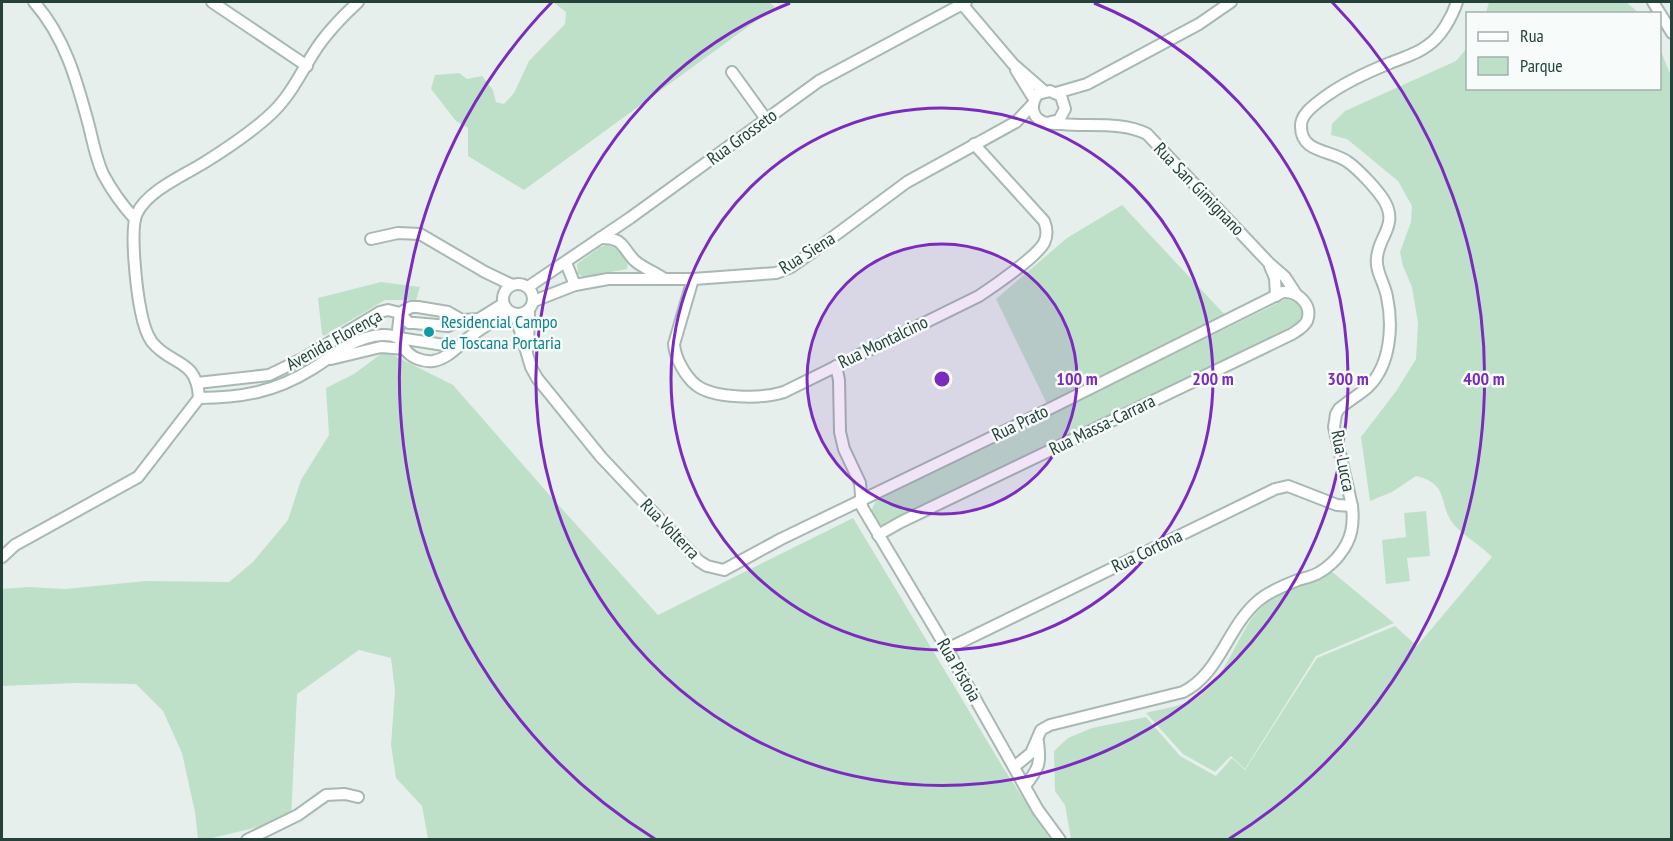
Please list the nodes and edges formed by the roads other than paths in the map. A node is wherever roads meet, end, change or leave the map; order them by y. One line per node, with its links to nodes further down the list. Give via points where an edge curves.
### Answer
1 (34, 2): 22 (street, via 64,47 103,173 118,201)
2 (212, 2): 10 (street)
3 (358, 2): 10 (street, via 320,43)
4 (1231, 2): 12 (street, via 1199,24)
5 (1457, 2): 56 (street, Rua Lucca, via 1428,46 1337,88 1311,108 1300,123 1302,138 1310,146 1348,161 1378,192 1389,216 1388,232 1376,260 1390,309 1387,352 1369,386 1339,409 1334,427)
6 (964, 3): 9 (street); 17 (street, Rua Grosseto, via 819,81)
7 (1661, 16): 8 (street)
8 (1671, 33)
9 (1013, 64): 13 (street); 15 (street)
10 (307, 66): 22 (street, via 271,113 203,163 163,185)
11 (732, 72): 17 (street)
12 (1087, 84): 14 (street); 16 (street)
13 (1044, 91): 14 (street); 15 (street)
14 (1056, 93): 16 (street)
15 (1033, 102): 18 (street, Rua Siena); 19 (street, via 1034,113)
16 (1065, 106): 19 (street, via 1059,120); 20 (street, via 1072,118)
17 (766, 119): 23 (street, Rua Grosseto)
18 (1016, 122): 19 (street, Rua Siena); 21 (street, Rua Siena)
19 (1044, 122): 20 (street, Rua San Gimignano)
20 (1085, 125): 29 (street, Rua San Gimignano, via 1128,128 1147,134)
21 (975, 144): 33 (street, Rua Siena, via 907,182 791,267 765,276); 49 (street, Rua Montalcino, via 1044,220 1047,234 1043,245 978,296)
22 (135, 219): 52 (street, via 134,253 147,333 153,343 189,368)
23 (630, 219): 24 (street, Rua Grosseto); 26 (street)
24 (600, 238): 26 (street); 28 (street, Rua Grosseto)
25 (371, 239): 30 (street, via 398,233 420,234)
26 (623, 244): 27 (street)
27 (634, 260): 31 (street); 32 (street, via 634,267)
28 (566, 263): 35 (street); 36 (street, Rua Grosseto)
29 (1269, 263): 37 (street, Rua San Gimignano); 38 (street)
30 (485, 272): 34 (street); 39 (street)
31 (663, 278): 32 (street, Rua Siena); 33 (street, Rua Siena)
32 (622, 279): 35 (street, Rua Siena)
33 (693, 279): 49 (street, Rua Montalcino, via 674,354 696,385 739,397 761,398 784,392)
34 (512, 285): 36 (street); 39 (street)
35 (575, 285): 40 (street, Rua Siena)
36 (528, 287): 40 (street)
37 (1296, 294): 38 (street, Rua Prato, via 1283,292); 57 (street, Rua Massa-Carrara, via 1305,303 1307,321 1292,334)
38 (1276, 296): 55 (street, Rua Prato)
39 (508, 306): 40 (street, via 520,315); 42 (street, Avenida Florença, via 479,319); 44 (street, Avenida Florença); 46 (street, Rua Volterra)
40 (531, 306): 46 (street, Rua Volterra)
41 (400, 313): 42 (street, Avenida Florença, via 411,307 433,308); 42 (street, Avenida Florença, via 409,323 448,326); 43 (street); 47 (street, Avenida Florença, via 388,310 368,318)
42 (462, 320)
43 (398, 338): 44 (street, Avenida Florença); 45 (street, Avenida Florença); 48 (street, Avenida Florença, via 379,335 359,340)
44 (458, 347): 45 (street, Avenida Florença, via 434,361 419,359)
45 (405, 349): 48 (street, Avenida Florença, via 381,347)
46 (528, 357): 55 (street, Rua Volterra, via 537,378 601,457 707,566 724,570)
47 (304, 358): 50 (street); 51 (street, Avenida Florença)
48 (323, 363): 50 (street, Avenida Florença)
49 (836, 366): 55 (street, Rua Pistoia, via 840,432 860,483)
50 (310, 370): 53 (street, Avenida Florença)
51 (269, 375): 52 (street, Avenida Florença); 53 (street)
52 (197, 383): 54 (street)
53 (271, 390): 54 (street, Avenida Florença)
54 (199, 398): 58 (street, via 138,477 15,545)
55 (861, 500): 57 (street, Rua Pistoia)
56 (1352, 506): 59 (street, Rua Cortona, via 1337,505 1288,486 1275,489); 60 (street, Rua Lucca, via 1351,535 1340,554 1320,572 1259,600 1243,616 1197,684 1175,694 1054,724 1041,730)
57 (878, 536): 59 (street, Rua Pistoia)
58 (2, 557)
59 (947, 649): 61 (street, Rua Pistoia)
60 (1037, 738): 61 (street, Rua Lucca, via 1031,753); 62 (street, via 1040,759)
61 (1014, 767): 62 (street, Rua Pistoia)
62 (1025, 786): 65 (street, Rua Pistoia)
63 (358, 797): 64 (street, via 326,795 298,815)
64 (247, 840)
65 (1060, 840)

